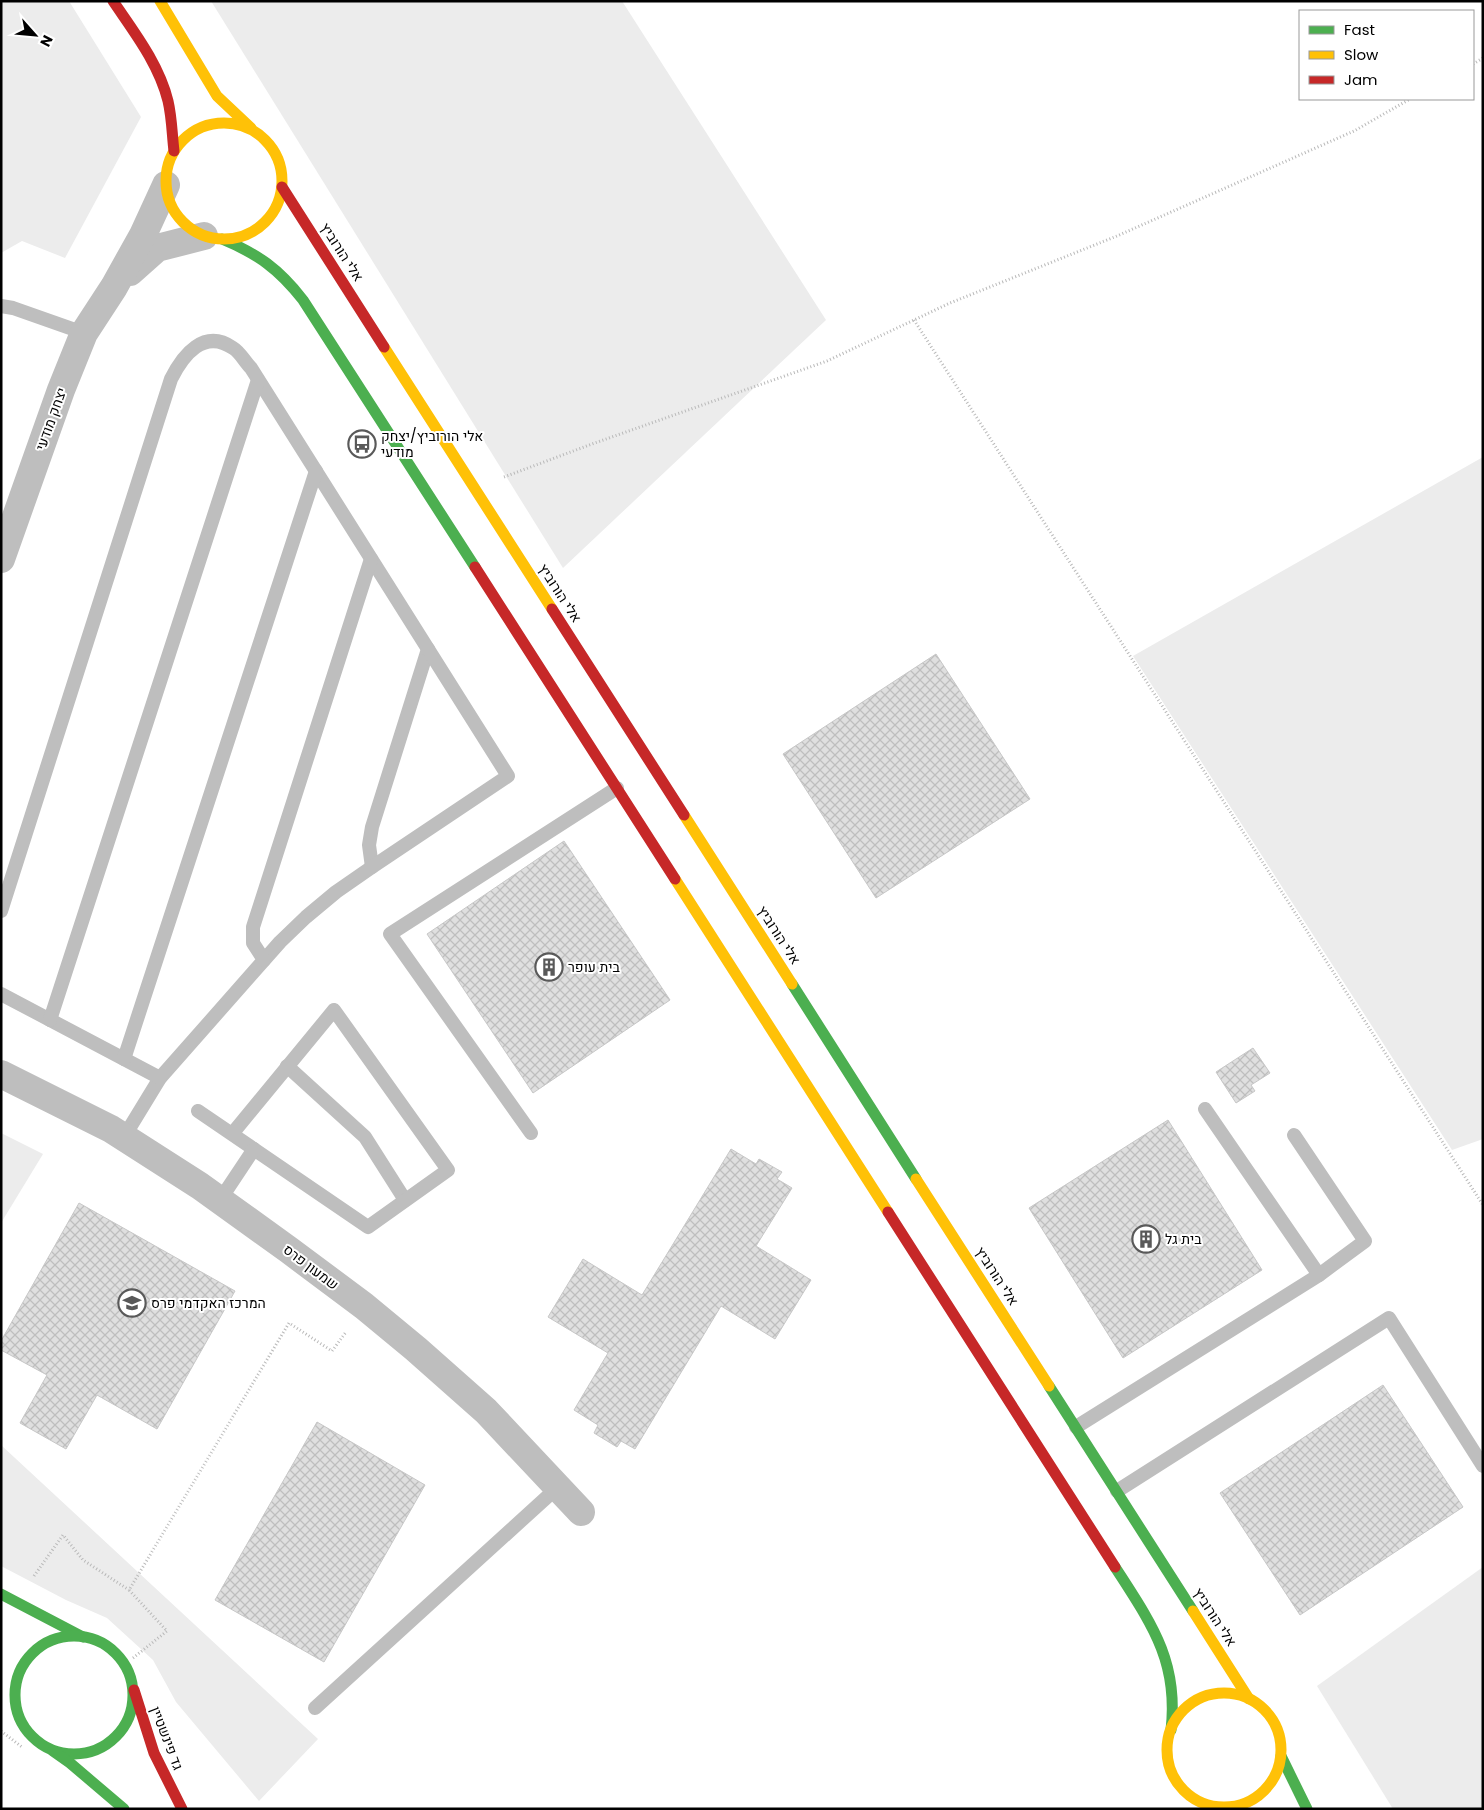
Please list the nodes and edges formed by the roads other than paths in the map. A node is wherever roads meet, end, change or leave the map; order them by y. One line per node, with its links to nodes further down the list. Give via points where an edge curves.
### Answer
1 (113, 1): 4 (street, via 157,72 168,100)
2 (160, 1): 3 (street, via 217,96)
3 (251, 128): 4 (street, via 234,123 216,123 185,137); 6 (street, via 265,138 276,153 282,169)
4 (174, 151): 5 (street, via 167,168)
5 (166, 185): 7 (street, via 168,198 182,221 192,230); 8 (street, יצחק מודעי)
6 (282, 187): 7 (street, via 278,204 256,230 241,237); 36 (street, אלי הורוביץ)
7 (213, 238): 8 (street, יצחק מודעי, via 157,248); 16 (street, via 248,250 272,265 297,291)
8 (114, 286): 10 (street, יצחק מודעי)
9 (1, 306): 10 (lane)
10 (84, 333): 13 (street, יצחק מודעי)
11 (258, 380): 12 (lane); 18 (lane, via 235,348 222,342 202,342 189,351 171,379); 21 (lane)
12 (316, 471): 14 (lane); 22 (lane)
13 (1, 559)
14 (371, 559): 15 (lane); 19 (lane, via 253,927 253,943)
15 (428, 649): 17 (lane, via 372,827 369,845); 17 (lane, via 508,776)
16 (616, 788): 28 (lane, via 390,934); 48 (street, via 1142,1609 1170,1674 1173,1700)
17 (372, 866): 19 (lane, via 306,918)
18 (1, 911)
19 (264, 960): 25 (lane)
20 (1, 994): 21 (lane)
21 (50, 1020): 22 (lane)
22 (124, 1059): 25 (lane)
23 (287, 1066): 29 (lane); 34 (lane, via 365,1137); 34 (lane, via 334,1010 448,1170)
24 (1, 1074): 31 (street, שמעון פרס)
25 (160, 1078): 31 (lane)
26 (1205, 1109): 35 (lane)
27 (198, 1111): 29 (lane)
28 (531, 1133)
29 (232, 1134): 32 (lane)
30 (1294, 1135): 35 (lane, via 1365,1241)
31 (124, 1137): 33 (street, שמעון פרס)
32 (254, 1149): 33 (lane); 34 (lane, via 368,1227)
33 (220, 1200): 38 (street, שמעון פרס, via 364,1306 416,1349 486,1411)
34 (405, 1200)
35 (1318, 1274): 36 (lane)
36 (1076, 1427): 39 (street, אלי הורוביץ)
37 (1483, 1466): 39 (lane, via 1389,1318)
38 (558, 1487): 40 (street, שמעון פרס); 46 (lane)
39 (1117, 1491): 45 (street, אלי הורוביץ)
40 (581, 1512)
41 (1, 1594): 42 (street)
42 (83, 1637): 43 (street, via 114,1651); 47 (street, via 63,1637 44,1644 29,1657 18,1674 14,1694)
43 (130, 1677): 49 (street, via 133,1696 130,1714 114,1738 90,1752 71,1755); 53 (street, גד פינשטיין, via 154,1753)
44 (1, 1690): 47 (street)
45 (1249, 1699): 48 (street, via 1222,1692 1203,1697 1186,1706); 50 (street, via 1263,1708 1274,1722 1280,1738)
46 (316, 1708)
47 (17, 1714): 49 (street, via 32,1738)
48 (1171, 1730): 51 (street, via 1167,1755 1174,1779 1198,1801)
49 (53, 1751): 52 (street)
50 (1281, 1756): 51 (street, via 1276,1774 1265,1789 1250,1800); 54 (street)
51 (1224, 1808)
52 (124, 1809)
53 (182, 1809)
54 (1307, 1809)

